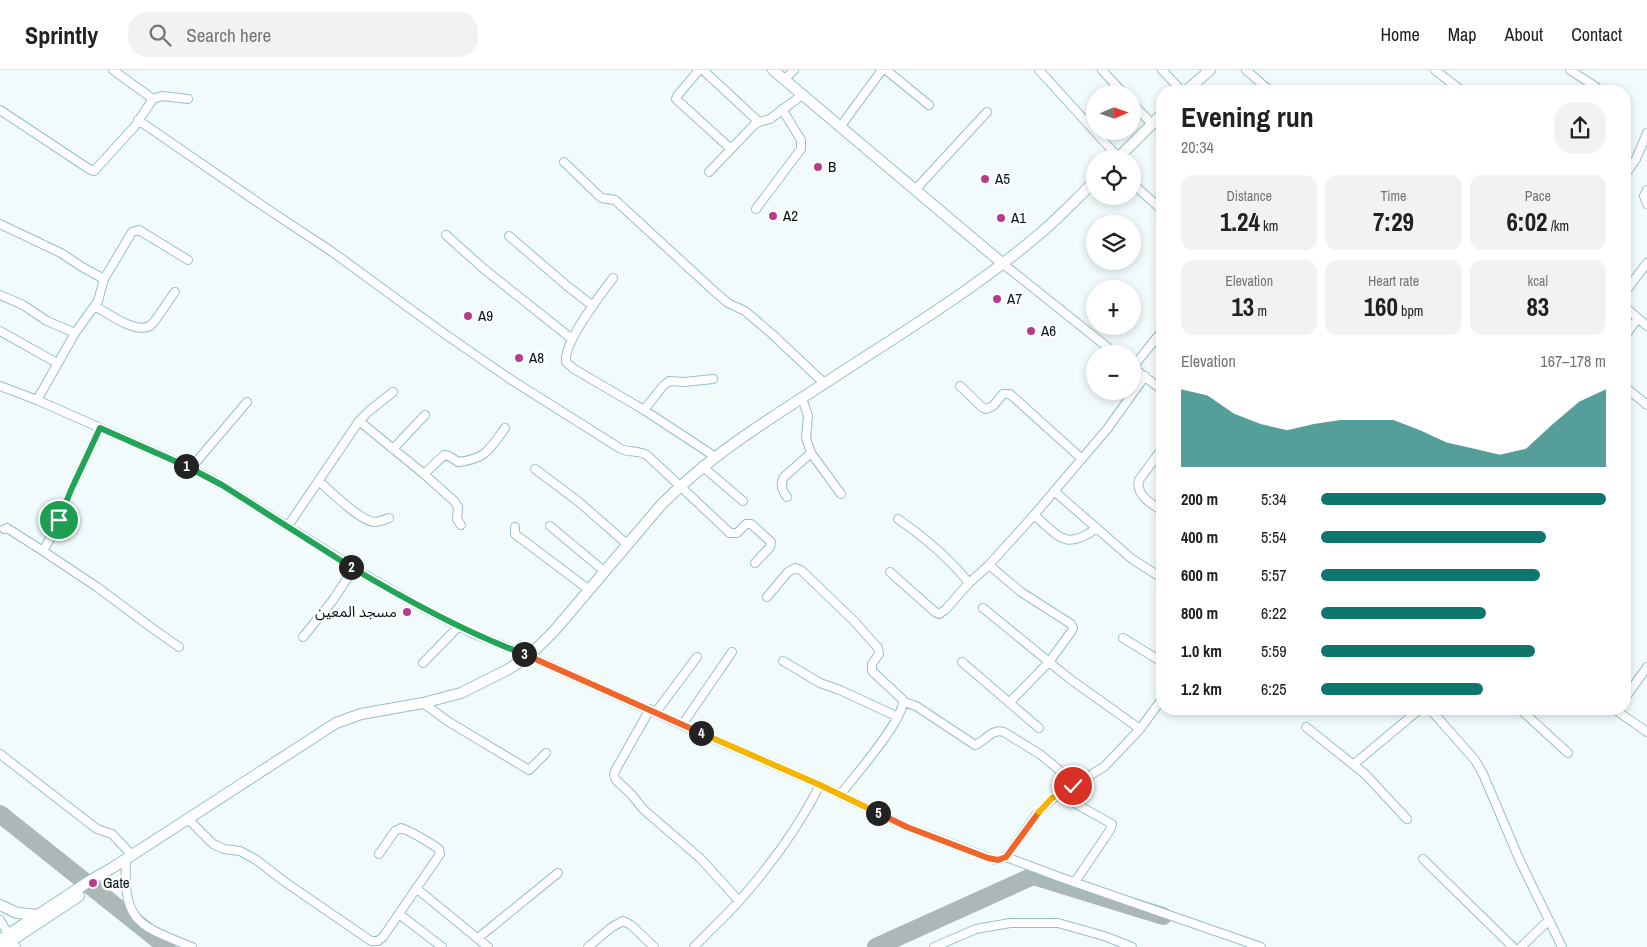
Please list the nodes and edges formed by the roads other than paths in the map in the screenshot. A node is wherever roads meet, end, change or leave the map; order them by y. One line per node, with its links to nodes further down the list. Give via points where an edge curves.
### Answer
1 (113, 70): 22 (street)
2 (701, 70): 31 (street); 35 (street, via 676,99)
3 (773, 70): 14 (street)
4 (794, 70): 14 (street)
5 (882, 70): 33 (street)
6 (886, 70): 24 (street)
7 (1039, 70): 36 (street)
8 (1102, 70): 15 (street)
9 (1162, 70): 16 (street)
10 (1210, 70): 17 (street)
11 (1246, 70): 18 (street)
12 (1434, 70): 19 (street)
13 (1570, 70): 20 (street)
14 (784, 80): 21 (street)
15 (1116, 85)
16 (1178, 85)
17 (1191, 85)
18 (1263, 85)
19 (1454, 85)
20 (1593, 85)
21 (802, 95): 26 (street); 33 (street)
22 (153, 99): 23 (street, via 162,96); 29 (street)
23 (188, 99)
24 (929, 105)
25 (0, 110): 29 (street, via 94,171)
26 (782, 110): 31 (street); 47 (street, via 801,140 801,149)
27 (987, 112): 41 (street)
28 (1141, 112): 32 (street)
29 (138, 120): 100 (street, via 331,250 510,379 621,449 644,454)
30 (1156, 120): 32 (street)
31 (759, 122): 35 (street)
32 (1152, 124): 37 (street)
33 (840, 127): 41 (street)
34 (1647, 133): 39 (street)
35 (731, 149): 40 (street)
36 (1110, 150)
37 (1125, 150)
38 (564, 162): 75 (street, via 598,196 615,200 728,304 745,311)
39 (1631, 166)
40 (709, 172)
41 (915, 190): 52 (street)
42 (1086, 190): 52 (street, via 1053,222)
43 (1647, 190): 45 (street, via 1644,196)
44 (1141, 191): 46 (street)
45 (1647, 204)
46 (1156, 205)
47 (756, 209)
48 (0, 224): 55 (street, via 61,253)
49 (446, 235): 68 (street)
50 (509, 236): 60 (street)
51 (188, 260): 55 (street, via 135,230)
52 (1002, 263): 69 (street); 75 (street)
53 (1647, 263): 56 (street)
54 (613, 278): 60 (street)
55 (104, 279): 59 (street, via 101,296)
56 (1631, 284)
57 (175, 292): 59 (street, via 146,328 130,325)
58 (0, 295): 66 (street)
59 (95, 306): 66 (street)
60 (593, 306): 68 (street)
61 (1631, 312): 62 (street)
62 (1638, 318): 63 (street); 64 (street)
63 (1647, 326)
64 (1631, 328)
65 (0, 331): 71 (street)
66 (75, 333): 71 (street)
67 (1156, 338): 70 (street)
68 (572, 340): 85 (street, via 566,358 569,366)
69 (1105, 345)
70 (1141, 357)
71 (57, 363): 82 (street)
72 (1141, 373): 73 (street)
73 (1145, 376): 76 (street); 94 (street, via 1108,428)
74 (713, 379): 85 (street, via 669,381)
75 (824, 383): 81 (street)
76 (1156, 385)
77 (0, 386): 82 (street)
78 (960, 386): 94 (street, via 986,409 1003,394 1010,394)
79 (393, 392): 87 (street)
80 (1631, 392): 84 (street)
81 (802, 398): 91 (street, via 808,416 806,438); 92 (street)
82 (37, 400): 88 (street)
83 (247, 402): 96 (street)
84 (1647, 405)
85 (644, 410): 92 (street)
86 (425, 415): 90 (street)
87 (359, 422): 90 (street); 99 (street)
88 (100, 428): 96 (street); 116 (street)
89 (505, 428): 98 (street, via 482,456 458,462 444,455)
90 (393, 449): 98 (street)
91 (811, 454): 102 (street); 103 (street, via 782,480)
92 (714, 456): 95 (street)
93 (1156, 457): 105 (street, via 1138,485 1141,494)
94 (1081, 458): 101 (street)
95 (702, 466): 100 (street); 104 (street)
96 (191, 468): 109 (street)
97 (535, 469): 115 (street)
98 (424, 474): 110 (street, via 457,505 457,519)
99 (319, 481): 107 (street, via 344,504 369,520 377,522); 109 (street)
100 (680, 485): 115 (street); 117 (street, via 730,533 737,533 748,523 770,541 770,547)
101 (1054, 491): 106 (street); 113 (street)
102 (841, 494)
103 (787, 497)
104 (743, 501)
105 (1156, 506)
106 (1034, 515): 113 (street, via 1064,540 1076,540); 118 (street)
107 (389, 518)
108 (898, 519): 123 (street, via 946,557)
109 (288, 526): 119 (street)
110 (461, 526)
111 (550, 526): 120 (street)
112 (515, 527): 124 (street, via 515,534)
113 (1097, 528): 122 (street)
114 (4, 529): 116 (street)
115 (627, 544): 120 (street)
116 (43, 551): 130 (street)
117 (755, 563)
118 (989, 565): 123 (street); 137 (street, via 1021,592 1071,624 1072,632)
119 (354, 568): 127 (street); 128 (street)
120 (604, 571): 124 (street)
121 (890, 572): 123 (street, via 939,614)
122 (1156, 574)
123 (969, 583)
124 (588, 589): 132 (street)
125 (767, 597): 141 (street, via 788,572 795,568 801,570 878,648 872,671)
126 (983, 608): 137 (street)
127 (458, 626): 132 (street); 138 (street)
128 (303, 637)
129 (1123, 638): 134 (street)
130 (179, 646)
131 (732, 652): 151 (street)
132 (529, 656): 142 (street, via 461,693); 145 (street)
133 (697, 657): 145 (street)
134 (1156, 658)
135 (783, 661): 150 (street, via 820,683)
136 (962, 662): 143 (street)
137 (1049, 662): 143 (street); 154 (street)
138 (423, 663)
139 (1647, 667): 140 (street)
140 (1631, 690)
141 (904, 702): 150 (street); 160 (street, via 916,706 974,744 995,731 1004,732 1041,755)
142 (423, 703): 156 (street, via 529,770); 164 (street, via 373,711 336,723)
143 (1009, 703): 153 (street)
144 (1156, 707): 154 (street)
145 (653, 711): 151 (street); 174 (street, via 615,770 616,780 644,810 701,859)
146 (1413, 715): 159 (street)
147 (1436, 715): 179 (street, via 1479,767)
148 (1527, 715): 157 (street)
149 (1624, 715): 155 (street)
150 (898, 717): 163 (street)
151 (682, 725): 161 (street)
152 (1306, 727): 159 (street)
153 (1039, 728)
154 (1140, 729): 160 (street, via 1104,767)
155 (1647, 732)
156 (546, 752)
157 (1568, 753)
158 (0, 754): 167 (street, via 98,829 112,834)
159 (1354, 764): 165 (street)
160 (1076, 784): 162 (street)
161 (820, 785): 163 (street); 174 (street, via 810,806)
162 (1058, 794): 168 (street, via 1036,815); 172 (street, via 1112,824)
163 (840, 795): 168 (street, via 907,827 998,860)
164 (188, 818): 167 (street); 176 (street, via 213,844 255,859 371,941 383,937)
165 (1407, 819)
166 (379, 854): 173 (street, via 395,831 401,828 439,849 440,854)
167 (129, 857): 170 (street); 183 (street, via 125,882 129,905 138,920 156,933)
168 (1006, 857): 172 (street)
169 (1423, 859): 192 (street)
170 (112, 868): 177 (street); 181 (street, via 80,895)
171 (558, 873): 180 (street)
172 (1075, 882): 191 (street)
173 (416, 888): 176 (street); 180 (street)
174 (740, 901): 188 (street)
175 (0, 905): 177 (street)
176 (399, 914): 184 (street)
177 (38, 916): 181 (street)
178 (0, 920): 181 (street)
179 (1549, 920): 193 (street); 194 (street)
180 (478, 938): 185 (street)
181 (9, 941): 182 (street)
182 (2, 947)
183 (192, 947)
184 (442, 947)
185 (488, 947)
186 (588, 947): 187 (street, via 623,921)
187 (654, 947)
188 (694, 947)
189 (934, 947): 190 (street, via 976,929 1010,923 1058,923)
190 (1132, 947)
191 (1261, 947)
192 (1513, 947)
193 (1520, 947)
194 (1562, 947)

